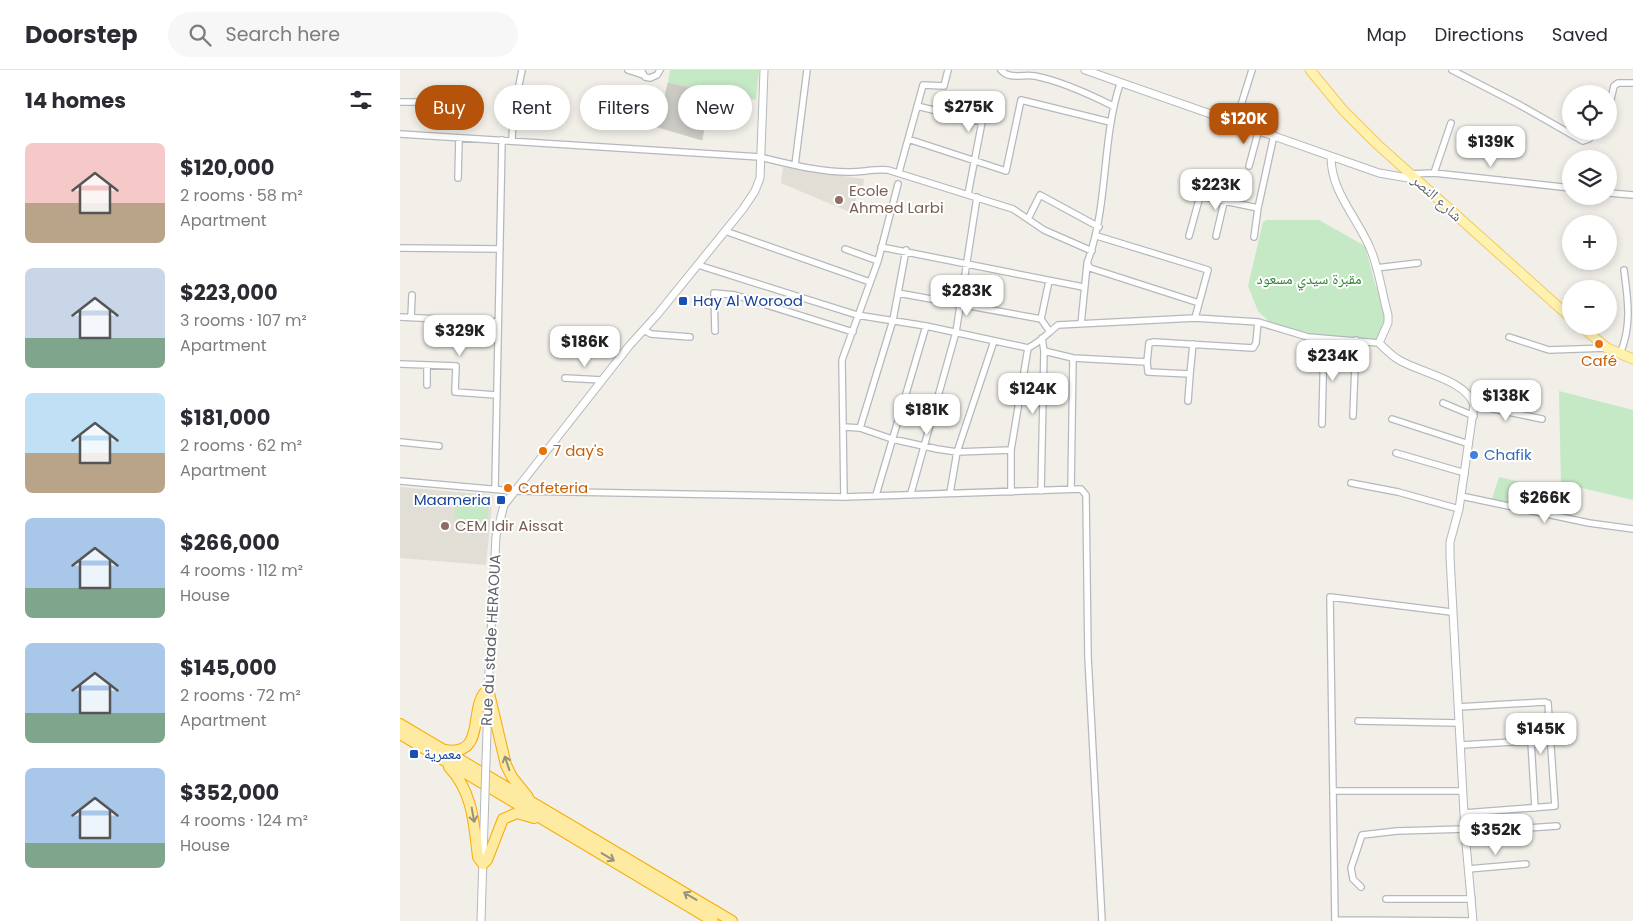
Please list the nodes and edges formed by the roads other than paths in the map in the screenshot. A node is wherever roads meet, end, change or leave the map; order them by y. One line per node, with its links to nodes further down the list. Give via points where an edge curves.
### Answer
1 (522, 70): 31 (street, via 513,115)
2 (628, 70): 12 (street)
3 (660, 70): 12 (street, via 653,78)
4 (764, 70): 32 (street, Rue du stade HERAOUA)
5 (807, 70): 35 (street)
6 (948, 70): 19 (street, via 944,86 923,85)
7 (1001, 70): 20 (street, via 1005,74 1042,78)
8 (1085, 70): 13 (street)
9 (1252, 70): 22 (street)
10 (1310, 70): 39 (main road, شارع النصر, via 1343,110)
11 (1452, 70): 24 (street)
12 (642, 72)
13 (1096, 72): 14 (street)
14 (1120, 84): 20 (street); 22 (street)
15 (1633, 84): 16 (street)
16 (1615, 85)
17 (400, 102): 18 (street)
18 (415, 102)
19 (917, 106): 29 (street); 34 (street, via 982,122)
20 (1113, 106): 21 (street)
21 (1110, 122): 34 (street, via 1021,100 1006,171); 50 (street)
22 (1236, 122): 25 (street)
23 (1451, 123): 38 (street)
24 (1562, 129)
25 (1259, 130): 27 (street); 36 (street)
26 (400, 134): 28 (street)
27 (1274, 135): 33 (street); 48 (street)
28 (459, 138): 30 (street); 40 (street)
29 (908, 138): 34 (street); 37 (street)
30 (502, 140): 31 (street); 58 (street)
31 (512, 141): 32 (street)
32 (760, 157): 35 (street); 51 (street, Rue du stade HERAOUA, via 760,178 755,190)
33 (1331, 157): 39 (street, via 1379,173); 67 (street, via 1342,199 1371,248)
34 (974, 162): 43 (street)
35 (795, 165): 37 (street, via 850,172 870,169)
36 (1249, 166)
37 (899, 172): 43 (street)
38 (1434, 173): 39 (street); 42 (street)
39 (1412, 176): 77 (main road, شارع النصر)
40 (458, 178)
41 (898, 184): 56 (street)
42 (1562, 187)
43 (968, 194): 46 (street)
44 (1617, 194): 45 (street)
45 (1633, 195)
46 (977, 197): 49 (street, via 1013,209); 64 (street)
47 (1224, 202): 48 (street); 53 (street, via 1200,196); 54 (street)
48 (1258, 208): 55 (street)
49 (1028, 219): 50 (street, via 1040,195); 61 (street, via 1044,230)
50 (1099, 227): 52 (street)
51 (725, 231): 66 (street, Rue du stade HERAOUA); 70 (street)
52 (1097, 236): 61 (street); 74 (street, via 1208,270)
53 (1189, 236)
54 (1216, 236)
55 (1254, 236)
56 (881, 246): 60 (street); 62 (street)
57 (400, 248): 58 (street)
58 (500, 249): 84 (street)
59 (845, 249): 62 (street)
60 (906, 251): 64 (street); 72 (street)
61 (1092, 251): 63 (street)
62 (878, 261): 70 (street)
63 (1087, 263): 74 (street, via 1090,268); 86 (street)
64 (966, 264): 69 (street); 75 (street)
65 (1418, 264): 67 (street)
66 (698, 265): 78 (street); 88 (street, Rue du stade HERAOUA)
67 (1376, 268): 100 (street, via 1388,315)
68 (1624, 270): 76 (street)
69 (1049, 281): 71 (street); 83 (street)
70 (870, 282): 78 (street)
71 (1083, 288)
72 (898, 293): 75 (street); 82 (street)
73 (412, 294): 80 (street)
74 (1199, 303): 81 (street)
75 (960, 305): 83 (street); 91 (street)
76 (1630, 307): 105 (street, via 1628,336)
77 (1562, 310)
78 (857, 315): 82 (street); 90 (street)
79 (400, 317): 80 (street)
80 (411, 318): 84 (street)
81 (1195, 318): 85 (street); 86 (street)
82 (893, 320): 87 (street); 125 (street)
83 (1041, 320): 92 (street)
84 (498, 322): 115 (street)
85 (1258, 322): 97 (street); 101 (street, via 1253,348)
86 (1081, 324): 92 (street, via 1058,325)
87 (926, 326): 91 (street); 126 (street)
88 (644, 330): 94 (street, via 651,334); 113 (street, Rue du stade HERAOUA)
89 (715, 331): 90 (street, via 714,293 735,295)
90 (853, 332): 124 (street, via 842,360)
91 (956, 332): 99 (street); 130 (street)
92 (1050, 332): 96 (street)
93 (1592, 335): 103 (main road)
94 (690, 337)
95 (1509, 337): 103 (street, via 1549,350)
96 (1042, 338): 102 (street); 104 (street)
97 (1324, 339): 98 (street); 123 (street)
98 (1356, 340): 100 (street); 119 (street)
99 (994, 341): 102 (street); 132 (street)
100 (1379, 343): 118 (street, via 1399,360 1460,387 1472,396)
101 (1194, 344): 108 (street, via 1151,342); 111 (street)
102 (1028, 348): 131 (street)
103 (1607, 348): 105 (main road)
104 (1044, 351): 106 (street); 140 (street)
105 (1620, 354): 107 (main road)
106 (1073, 358): 108 (street); 138 (street)
107 (1633, 359)
108 (1147, 362): 111 (street, via 1148,372)
109 (400, 364): 110 (street)
110 (428, 365): 114 (street); 115 (street, via 456,366 455,392)
111 (1190, 374): 116 (street)
112 (566, 378): 113 (street)
113 (602, 380): 139 (street, Rue du stade HERAOUA)
114 (427, 385)
115 (496, 395): 137 (street)
116 (1188, 401)
117 (1444, 404): 120 (street)
118 (1474, 405): 120 (street); 121 (street)
119 (1353, 416)
120 (1474, 416): 128 (street)
121 (1542, 418)
122 (1392, 420): 128 (street)
123 (1322, 424)
124 (844, 427): 125 (street); 146 (street)
125 (860, 428): 126 (street)
126 (892, 439): 130 (street); 144 (street)
127 (400, 442): 129 (street)
128 (1470, 444): 134 (street)
129 (439, 446)
130 (925, 446): 132 (street); 142 (street)
131 (1011, 450): 132 (street); 141 (street)
132 (958, 452): 143 (street)
133 (1396, 453): 134 (street)
134 (1465, 473): 145 (street)
135 (400, 481): 137 (street)
136 (1351, 484): 147 (street, via 1398,492)
137 (495, 488): 139 (street)
138 (1071, 489): 140 (street); 176 (street, via 1081,489 1086,495 1088,657)
139 (514, 491): 146 (street); 150 (street, Rue du stade HERAOUA, via 504,505 496,536)
140 (1041, 491): 141 (street)
141 (1011, 492): 143 (street)
142 (911, 493): 143 (street); 144 (street)
143 (950, 493)
144 (876, 495): 146 (street)
145 (1461, 496): 147 (street); 148 (street)
146 (844, 497)
147 (1459, 509): 149 (street, via 1450,542)
148 (1633, 529)
149 (1452, 612): 151 (street); 158 (street, via 1330,597)
150 (488, 689): 157 (highway, via 481,700 470,742 457,751); 160 (highway, one-way to 150, via 506,765); 166 (street, Rue du stade HERAOUA, bridge)
151 (1458, 707): 153 (street); 161 (street, via 1546,703 1555,806)
152 (1358, 721): 153 (street)
153 (1459, 723): 156 (street)
154 (400, 724): 157 (highway)
155 (400, 734): 157 (highway)
156 (1461, 745): 159 (street); 161 (street, via 1531,741)
157 (442, 754): 160 (highway); 164 (highway); 166 (highway, one-way to 166, via 468,794 478,857)
158 (1334, 791): 159 (street); 172 (street)
159 (1463, 791): 162 (street)
160 (534, 803): 175 (highway, one-way to 160)
161 (1535, 808): 162 (street)
162 (1464, 812): 165 (street)
163 (1557, 826): 165 (street)
164 (563, 830): 166 (highway, via 517,812 509,814 500,824); 174 (highway, one-way to 174)
165 (1465, 830): 168 (street); 169 (street, via 1362,835 1351,868 1353,879)
166 (483, 864): 173 (street, Rue du stade HERAOUA)
167 (1526, 864): 168 (street)
168 (1468, 869): 171 (street)
169 (1361, 886)
170 (1386, 899): 171 (street)
171 (1472, 899): 177 (street)
172 (1335, 920): 177 (street)
173 (481, 921)
174 (713, 921)
175 (732, 921)
176 (1102, 921)
177 (1473, 921)

